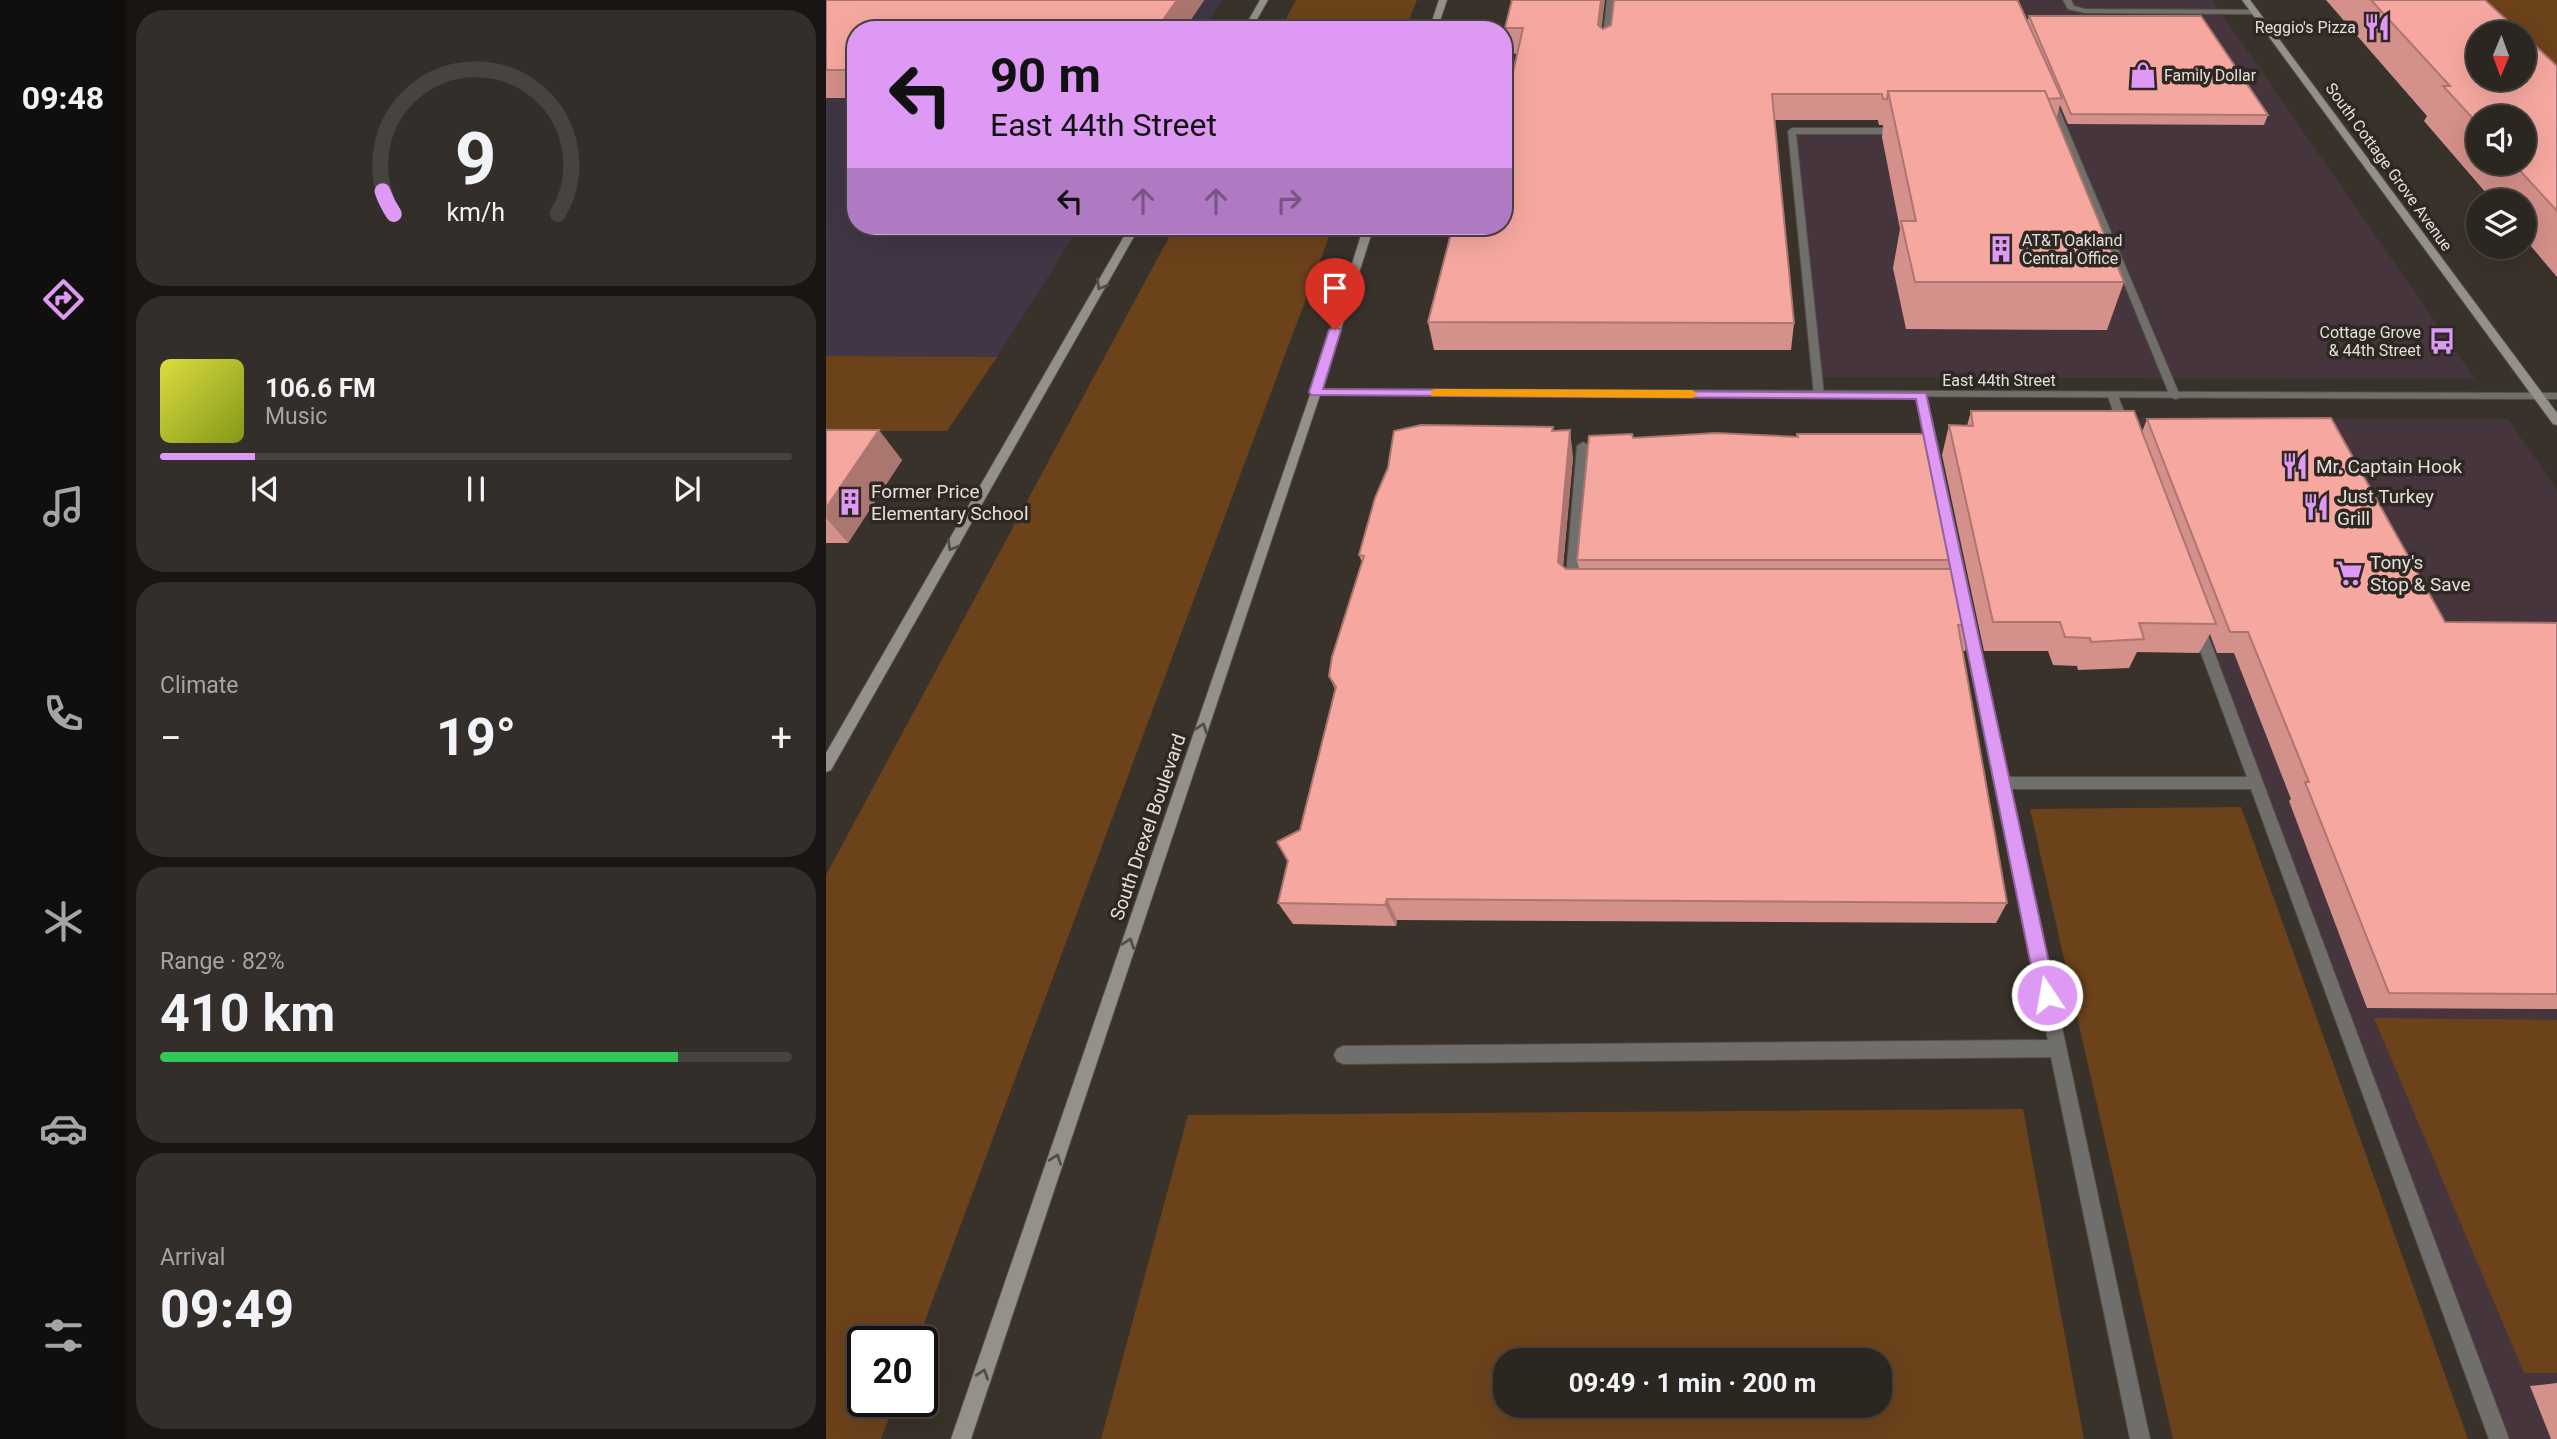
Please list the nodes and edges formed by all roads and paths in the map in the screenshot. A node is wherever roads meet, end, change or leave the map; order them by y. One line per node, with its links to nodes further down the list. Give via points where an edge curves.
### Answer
1 (1264, 0): 8 (street)
2 (1443, 0): 9 (street)
3 (1611, 0): 6 (street); 10 (street)
4 (2067, 0): 7 (street, via 2071,7 2085,11)
5 (2246, 0): 7 (street, South Cottage Grove Avenue)
6 (1624, 1)
7 (2254, 12): 22 (street, South Cottage Grove Avenue)
8 (1252, 21)
9 (1436, 21)
10 (1606, 50)
11 (2044, 83): 14 (street)
12 (1914, 131): 18 (street, via 1792,131)
13 (2051, 131): 14 (street)
14 (2064, 131): 21 (street)
15 (1130, 235): 31 (street, one-way to 31)
16 (1366, 235): 17 (street, South Drexel Boulevard)
17 (1315, 392): 18 (street, East 44th Street); 36 (street, South Drexel Boulevard, one-way to 17)
18 (1819, 395): 19 (street, East 44th Street)
19 (1921, 395): 20 (street, East 44th Street); 27 (street)
20 (2113, 396): 21 (street, East 44th Street); 25 (street)
21 (2175, 396): 22 (street, East 44th Street)
22 (2539, 396): 23 (street, East 44th Street); 24 (street, South Cottage Grove Avenue)
23 (2557, 396)
24 (2557, 421)
25 (2130, 443)
26 (1583, 446): 28 (street, via 1570,587)
27 (1936, 465)
28 (1584, 587)
29 (1964, 601): 32 (street)
30 (2193, 613): 33 (street)
31 (826, 766)
32 (2002, 783): 33 (street); 34 (street)
33 (2256, 783): 38 (street)
34 (2058, 1048): 35 (street); 37 (street)
35 (1343, 1055)
36 (961, 1439)
37 (2140, 1439)
38 (2499, 1439)

